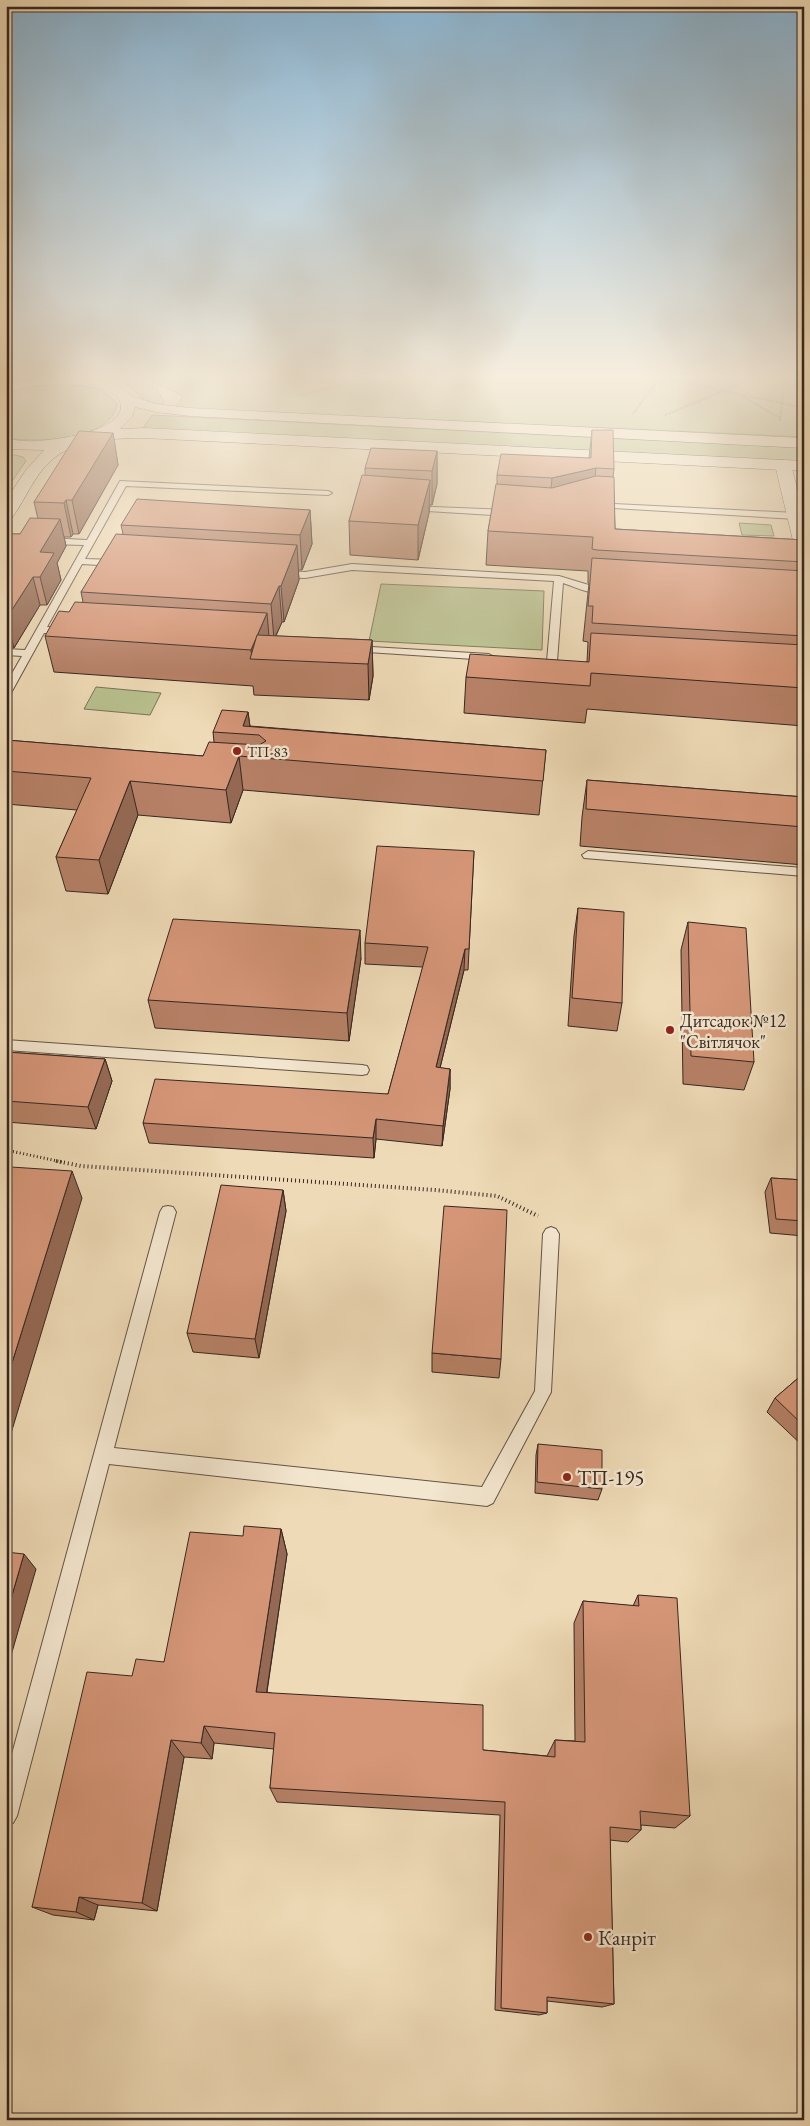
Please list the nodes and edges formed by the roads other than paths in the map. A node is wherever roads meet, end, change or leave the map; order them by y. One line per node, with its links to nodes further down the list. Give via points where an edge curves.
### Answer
1 (32, 473): 6 (main road)
2 (785, 473): 8 (main road)
3 (328, 493): 10 (lane, via 123,483)
4 (592, 505): 8 (lane)
5 (403, 508): 7 (lane)
6 (6, 514)
7 (520, 514)
8 (796, 516): 11 (main road)
9 (35, 540): 10 (lane)
10 (90, 542): 12 (lane)
11 (804, 548)
12 (80, 561): 13 (lane); 17 (lane)
13 (128, 564)
14 (266, 573): 15 (lane, via 305,575 352,567)
15 (559, 579): 16 (lane, via 591,589); 23 (lane)
16 (620, 591)
17 (42, 630): 18 (lane); 21 (lane)
18 (81, 632)
19 (345, 648): 22 (lane)
20 (6, 652): 21 (lane)
21 (29, 653): 24 (lane)
22 (503, 658)
23 (552, 661)
24 (6, 692)
25 (588, 855): 26 (lane)
26 (804, 872)
27 (6, 1045): 28 (lane)
28 (362, 1070)
29 (168, 1212): 31 (lane)
30 (551, 1234): 31 (lane, via 543,1392 487,1497)
31 (103, 1455): 32 (lane)
32 (6, 1816)

